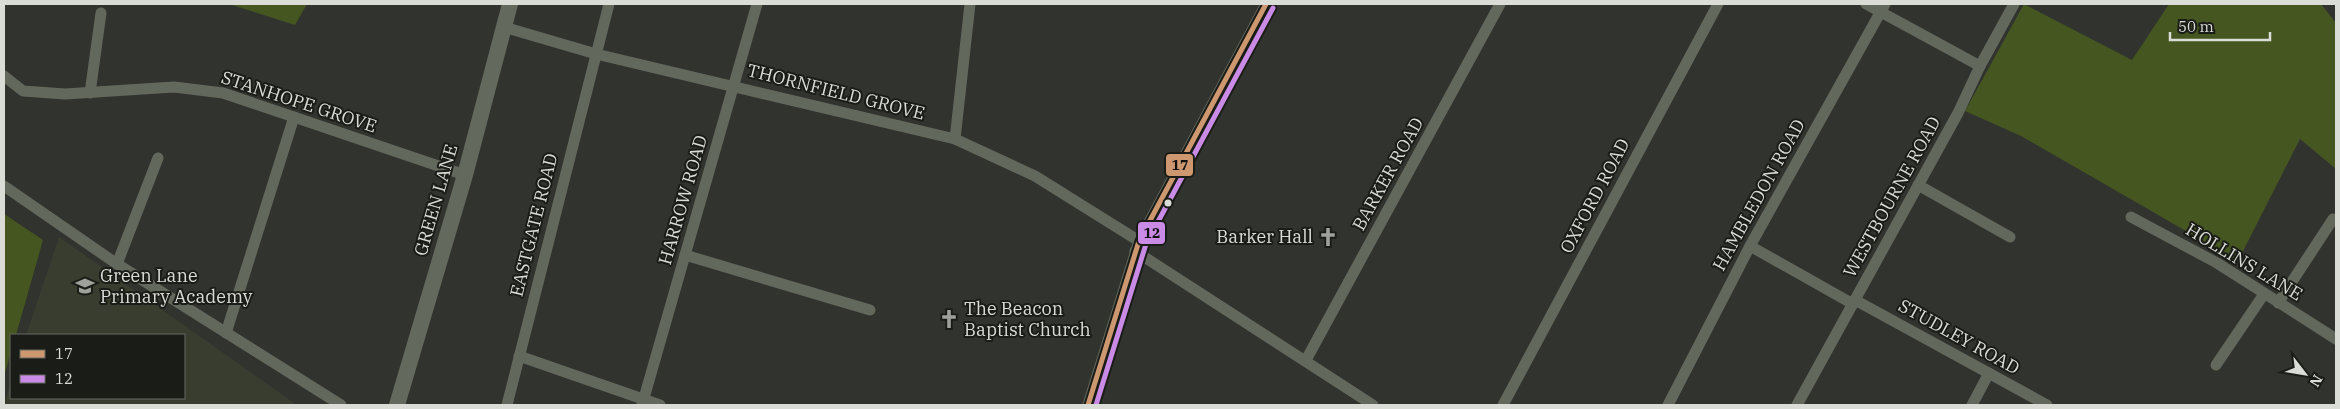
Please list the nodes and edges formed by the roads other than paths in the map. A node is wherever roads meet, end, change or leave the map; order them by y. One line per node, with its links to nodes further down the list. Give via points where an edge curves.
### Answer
1 (510, 4): 12 (street, GREEN LANE)
2 (609, 4): 13 (street, EASTGATE ROAD)
3 (757, 4): 16 (street, HARROW ROAD)
4 (970, 4): 19 (street)
5 (1264, 4): 27 (street)
6 (1500, 4): 38 (street, BARKER ROAD)
7 (1718, 4): 48 (street, OXFORD ROAD)
8 (1866, 4): 10 (street)
9 (2014, 4): 14 (street, WESTBOURNE ROAD)
10 (1882, 8): 14 (street); 28 (street, HAMBLEDON ROAD)
11 (101, 13): 17 (street)
12 (504, 27): 13 (street, THORNFIELD GROVE); 21 (street, GREEN LANE)
13 (596, 54): 16 (street, THORNFIELD GROVE); 37 (street, EASTGATE ROAD)
14 (1980, 66): 22 (street, WESTBOURNE ROAD)
15 (4, 76): 17 (street, STANHOPE GROVE, via 23,91)
16 (734, 85): 19 (street, THORNFIELD GROVE); 29 (street, HARROW ROAD)
17 (90, 93): 18 (street, STANHOPE GROVE, via 174,87 223,93)
18 (294, 117): 21 (street, STANHOPE GROVE); 35 (street)
19 (955, 139): 27 (street, THORNFIELD GROVE, via 1035,176)
20 (158, 158): 30 (street)
21 (465, 175): 43 (street, GREEN LANE)
22 (1918, 185): 26 (street); 32 (street, WESTBOURNE ROAD)
23 (4, 186): 30 (street)
24 (2131, 217): 31 (street, HOLLINS LANE, via 2217,262)
25 (2333, 219): 33 (street)
26 (2010, 236)
27 (1137, 246): 38 (street, THORNFIELD GROVE); 46 (street)
28 (1750, 246): 32 (street, STUDLEY ROAD); 49 (street, HAMBLEDON ROAD)
29 (685, 255): 34 (street); 41 (street, HARROW ROAD)
30 (117, 264): 35 (street)
31 (2264, 294): 33 (street, HOLLINS LANE); 39 (street)
32 (1854, 302): 40 (street, STUDLEY ROAD); 50 (street, WESTBOURNE ROAD)
33 (2278, 303): 36 (street, HOLLINS LANE)
34 (870, 310)
35 (226, 333): 42 (street)
36 (2336, 339)
37 (519, 356): 41 (street); 44 (street, EASTGATE ROAD)
38 (1306, 360): 47 (street, THORNFIELD GROVE)
39 (2216, 366)
40 (1989, 372): 51 (street); 52 (street, STUDLEY ROAD)
41 (642, 402): 45 (street)
42 (341, 405)
43 (397, 405)
44 (507, 405)
45 (660, 405)
46 (1088, 405)
47 (1373, 405)
48 (1503, 405)
49 (1668, 405)
50 (1797, 405)
51 (1972, 405)
52 (2047, 405)

